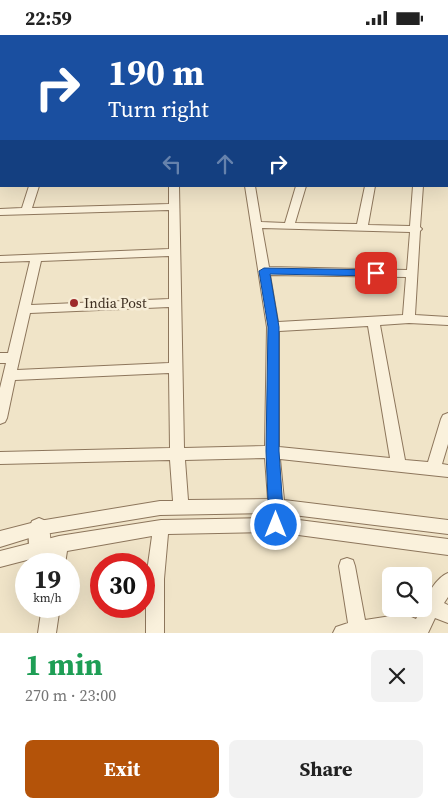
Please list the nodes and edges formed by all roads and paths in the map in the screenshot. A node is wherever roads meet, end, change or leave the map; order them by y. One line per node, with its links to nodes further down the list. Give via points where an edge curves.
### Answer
1 (34, 187): 8 (street)
2 (174, 187): 7 (street)
3 (250, 187): 10 (street)
4 (301, 187): 11 (street)
5 (370, 187): 12 (street)
6 (418, 187): 13 (street)
7 (173, 207): 8 (street); 14 (street)
8 (26, 211): 9 (street)
9 (0, 212)
10 (256, 225): 11 (street); 17 (street)
11 (289, 226): 12 (street)
12 (362, 227): 13 (street)
13 (417, 229): 18 (street)
14 (174, 252): 15 (street); 19 (street)
15 (36, 257): 16 (street); 20 (street)
16 (0, 259)
17 (264, 271): 18 (street); 24 (street)
18 (413, 274): 21 (street)
19 (176, 303): 20 (street); 27 (street)
20 (25, 309): 26 (street)
21 (409, 319): 22 (street); 23 (street)
22 (373, 321): 24 (street); 34 (street)
23 (448, 321)
24 (273, 327): 31 (street)
25 (0, 358): 26 (street)
26 (15, 358): 28 (street)
27 (176, 368): 28 (street); 32 (street)
28 (11, 375): 29 (street)
29 (0, 418)
30 (448, 419): 35 (street)
31 (272, 451): 32 (street); 34 (street); 36 (street)
32 (177, 453): 33 (street); 37 (street)
33 (0, 458)
34 (398, 467): 35 (street)
35 (441, 471)
36 (277, 505): 37 (street); 38 (street); 40 (street)
37 (181, 507): 42 (street, via 160,508)
38 (276, 525): 39 (street); 43 (street)
39 (161, 527): 42 (street); 56 (street, via 155,579)
40 (448, 527)
41 (0, 539): 42 (street)
42 (46, 540): 44 (street); 45 (street)
43 (448, 547)
44 (52, 553)
45 (0, 559)
46 (346, 566): 54 (street)
47 (448, 581): 48 (street)
48 (432, 605)
49 (432, 607): 50 (street)
50 (448, 613)
51 (426, 617): 53 (street)
52 (49, 618): 55 (street)
53 (419, 631): 54 (street, via 404,623)
54 (350, 632)
55 (47, 633)
56 (156, 633)

